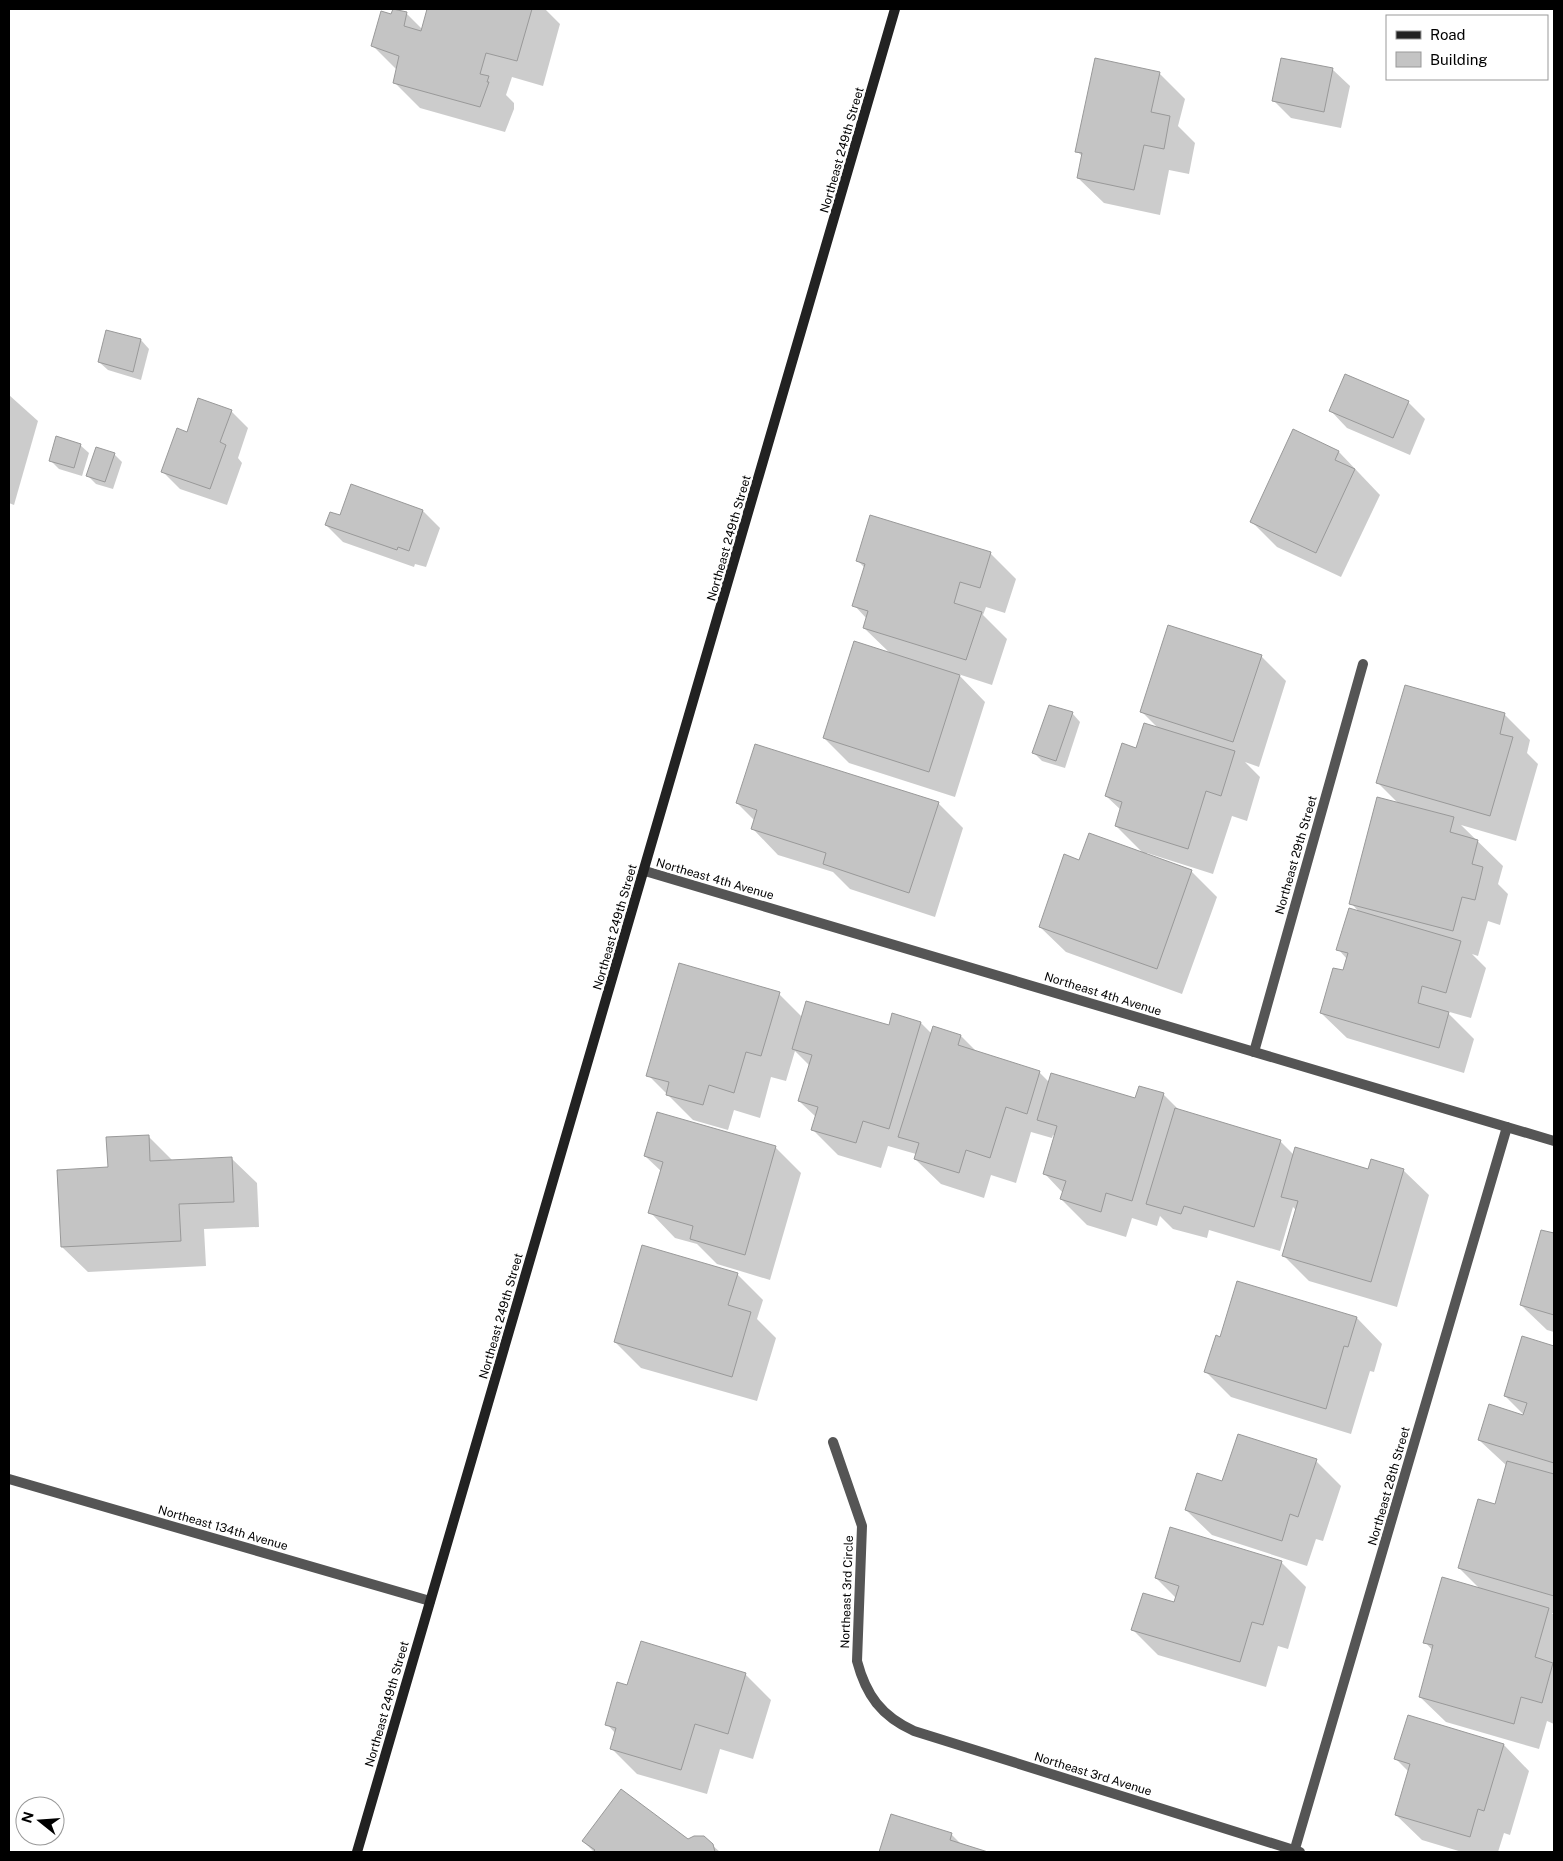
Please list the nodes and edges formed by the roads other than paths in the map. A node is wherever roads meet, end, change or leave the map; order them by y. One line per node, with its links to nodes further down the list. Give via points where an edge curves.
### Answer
1 (896, 9): 3 (street, Northeast 249th Street)
2 (1363, 664): 4 (street, Northeast 29th Street)
3 (645, 871): 4 (street, Northeast 4th Avenue); 9 (street, Northeast 249th Street)
4 (1254, 1052): 5 (street, Northeast 4th Avenue)
5 (1507, 1128): 6 (street, Northeast 4th Avenue); 12 (street, Northeast 28th Street)
6 (1554, 1141)
7 (833, 1442): 10 (street, Northeast 3rd Circle, via 862,1526 857,1661 862,1680)
8 (9, 1479): 9 (street, Northeast 134th Avenue)
9 (430, 1601): 11 (street, Northeast 249th Street)
10 (882, 1712): 12 (street, Northeast 3rd Avenue, via 897,1724 914,1731)
11 (357, 1852)
12 (1296, 1852)

